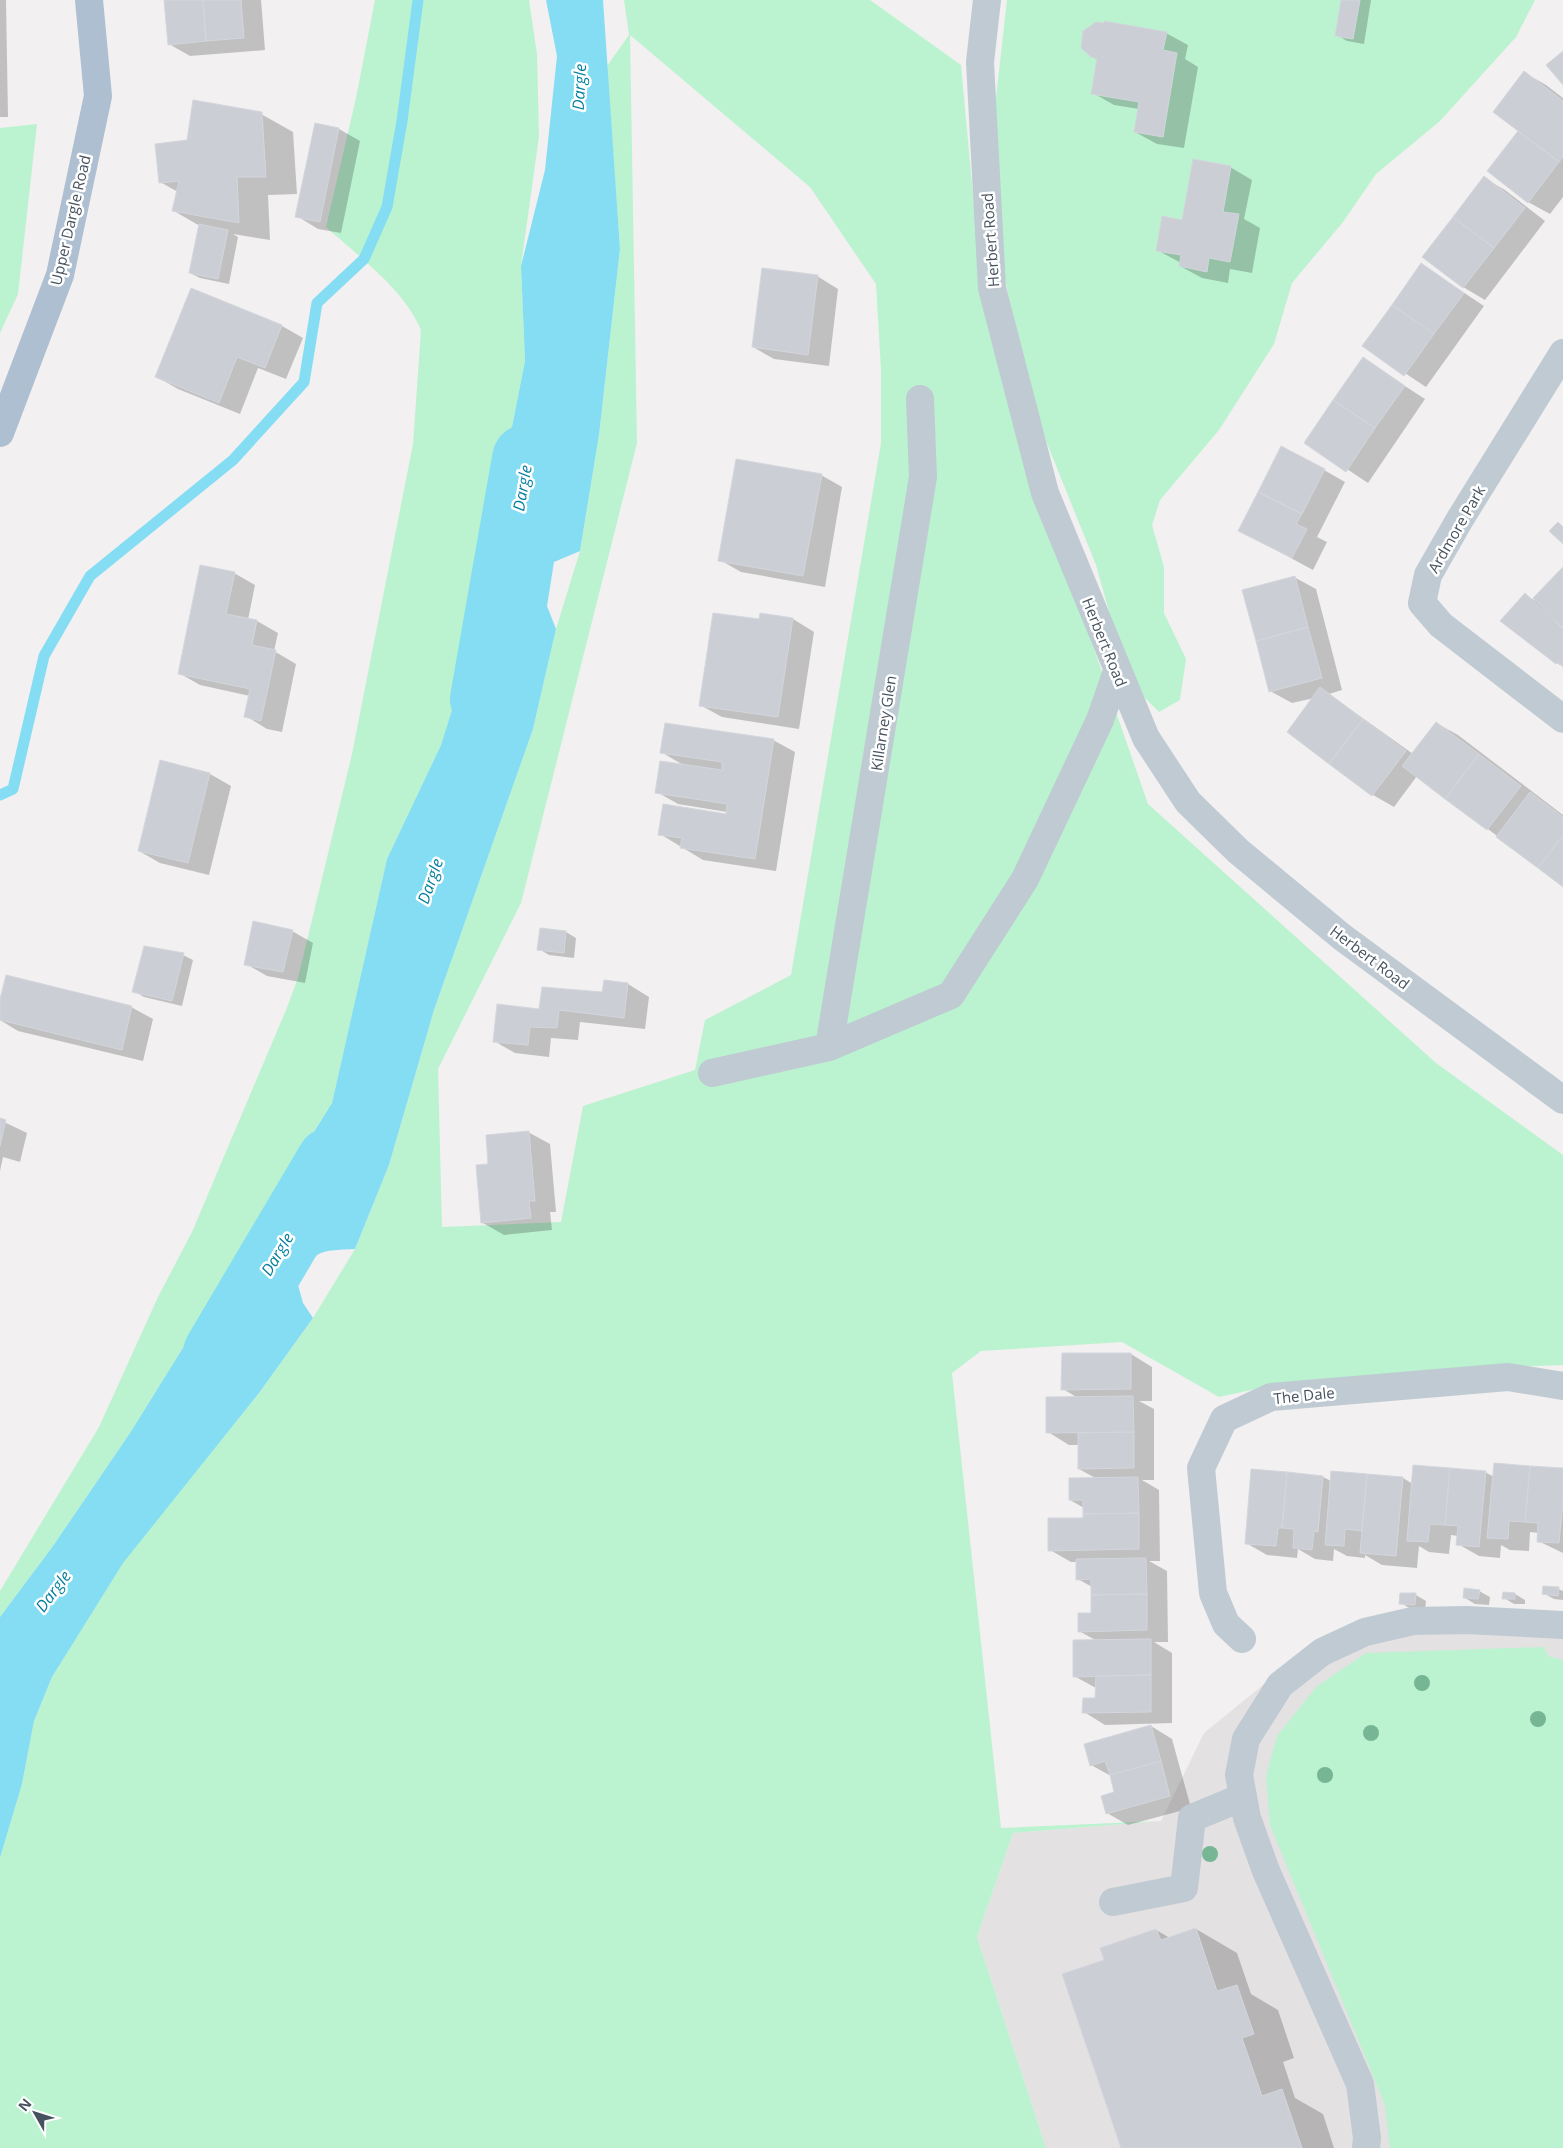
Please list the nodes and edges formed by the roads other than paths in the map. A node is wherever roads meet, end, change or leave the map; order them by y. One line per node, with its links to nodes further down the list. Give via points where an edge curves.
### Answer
1 (89, 0): 5 (main road, Upper Dargle Road, via 98,96 96,106 60,275)
2 (987, 0): 6 (street, Herbert Road, via 980,62 992,288 1045,493)
3 (1563, 353): 7 (street, Ardmore Park, via 1428,575 1422,603 1441,625)
4 (920, 399): 8 (street, Killarney Glen, via 923,477)
5 (0, 432)
6 (1117, 671): 8 (street, via 1100,720 1026,879 951,995); 10 (street, Herbert Road, via 1146,738 1188,802 1342,937)
7 (1563, 719)
8 (829, 1047): 9 (street)
9 (712, 1073)
10 (1563, 1100)
11 (1563, 1386): 13 (street, The Dale, via 1508,1377 1271,1397 1224,1419 1200,1468 1213,1593 1226,1624)
12 (1563, 1625): 14 (street, via 1413,1621 1365,1632 1322,1652 1280,1684 1246,1739 1239,1775)
13 (1242, 1640)
14 (1243, 1797): 15 (street, via 1192,1818 1184,1888); 16 (street, via 1266,1872 1360,2084)
15 (1113, 1902)
16 (1366, 2148)

